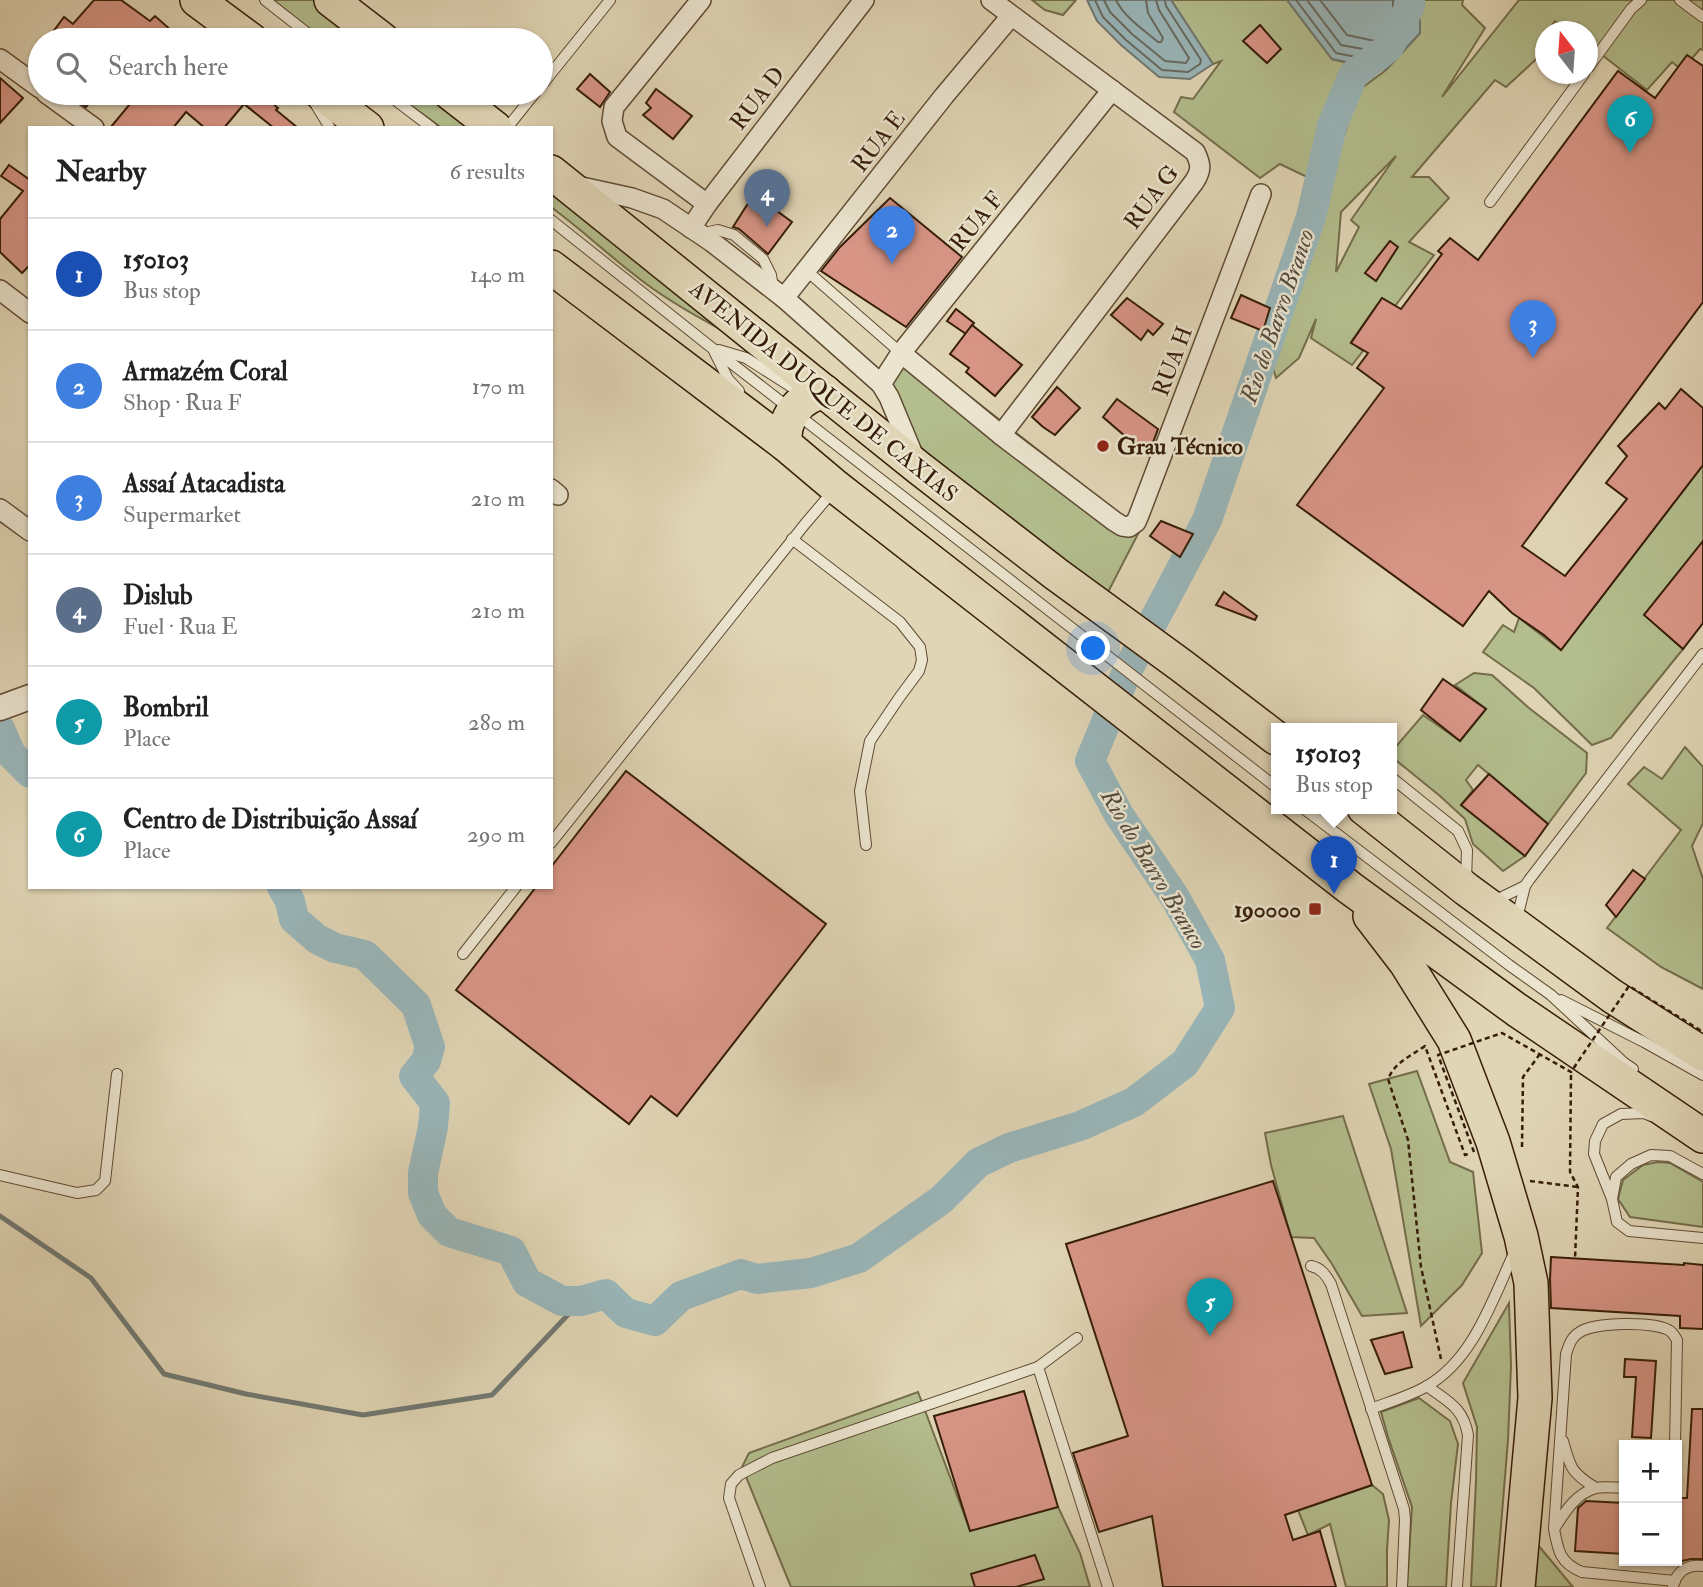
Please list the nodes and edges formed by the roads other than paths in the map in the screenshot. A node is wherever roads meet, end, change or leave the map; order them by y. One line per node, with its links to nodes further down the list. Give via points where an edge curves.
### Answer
1 (197, 0): 12 (highway)
2 (265, 0): 13 (lane)
3 (331, 0): 14 (highway)
4 (610, 0): 17 (lane)
5 (701, 0): 36 (street, via 614,107 611,121 617,137)
6 (864, 0): 36 (street, RUA D)
7 (1641, 0): 15 (lane)
8 (1680, 0): 11 (lane)
9 (992, 1): 10 (street, RUA G)
10 (1012, 16): 20 (street, RUA G); 40 (street, RUA E)
11 (1703, 16)
12 (235, 28)
13 (301, 28)
14 (367, 28)
15 (1598, 53)
16 (0, 59): 18 (street)
17 (553, 71)
18 (28, 79)
19 (1577, 84): 35 (lane)
20 (1112, 90): 45 (street, RUA F); 50 (street, RUA G, via 1195,152 1199,174)
21 (63, 105): 27 (street)
22 (316, 105): 28 (lane)
23 (337, 105): 29 (highway)
24 (402, 105): 30 (lane)
25 (465, 105): 31 (highway)
26 (525, 105): 32 (lane)
27 (90, 126)
28 (329, 126)
29 (364, 126)
30 (429, 126)
31 (492, 126)
32 (509, 126)
33 (559, 178): 38 (street, via 663,209); 48 (highway, AVENIDA DUQUE DE CAXIAS)
34 (1261, 194): 50 (street, RUA H, via 1136,522 1122,526)
35 (1490, 202)
36 (707, 204): 38 (street, RUA D)
37 (553, 222): 44 (lane)
38 (695, 231): 42 (street)
39 (553, 269): 51 (highway)
40 (807, 271): 42 (street, RUA E); 45 (lane)
41 (0, 290): 43 (street)
42 (779, 294): 46 (street)
43 (28, 311)
44 (712, 348): 47 (lane); 48 (lane); 48 (lane, via 746,358)
45 (901, 353): 46 (street, RUA F); 50 (street)
46 (881, 384): 52 (street)
47 (744, 398)
48 (817, 405): 51 (highway, via 785,424); 52 (highway, AVENIDA DUQUE DE CAXIAS); 62 (lane)
49 (752, 407): 51 (lane)
50 (1001, 435)
51 (785, 444): 53 (highway)
52 (919, 468): 60 (highway, AVENIDA DUQUE DE CAXIAS)
53 (836, 487): 56 (lane); 68 (highway)
54 (0, 509): 55 (street)
55 (28, 530)
56 (792, 539): 65 (lane); 66 (lane, via 900,622 920,647 919,671 870,741 860,791)
57 (1703, 654): 67 (lane)
58 (28, 698): 59 (street)
59 (0, 708)
60 (1271, 733)
61 (1397, 782): 70 (lane, via 1458,831 1467,850)
62 (1271, 783)
63 (1311, 814): 73 (lane)
64 (1372, 814): 70 (highway)
65 (553, 840)
66 (866, 845)
67 (1525, 886): 70 (lane); 71 (lane)
68 (1350, 888): 78 (highway); 82 (highway, via 1406,963 1454,1040 1493,1142)
69 (514, 889): 72 (lane)
70 (1476, 896): 71 (highway)
71 (1515, 925): 74 (highway, via 1612,996)
72 (463, 954)
73 (1551, 995): 76 (lane); 77 (lane, via 1623,1062)
74 (1703, 1054)
75 (117, 1074): 80 (lane, via 105,1181 96,1190 77,1193)
76 (1703, 1075)
77 (1646, 1077)
78 (1703, 1138): 81 (lane, via 1644,1113 1621,1114 1602,1124 1594,1154)
79 (1703, 1174): 81 (lane, via 1670,1156 1651,1155 1616,1177)
80 (0, 1175)
81 (1612, 1199): 83 (lane, via 1617,1222 1629,1231)
82 (1521, 1237): 87 (lane, via 1477,1331 1453,1366); 94 (highway, via 1531,1283 1535,1398)
83 (1703, 1238)
84 (1311, 1266): 88 (lane, via 1318,1267 1331,1284)
85 (1077, 1338): 86 (lane)
86 (1038, 1367): 97 (lane, via 772,1458 739,1475 729,1498); 98 (lane)
87 (1427, 1386): 88 (lane); 100 (lane, via 1459,1410 1468,1435)
88 (1371, 1409): 99 (lane, via 1404,1509)
89 (1561, 1433): 90 (lane, via 1570,1341 1593,1326 1655,1326 1669,1330 1677,1340); 91 (lane, via 1575,1473); 93 (lane)
90 (1675, 1440)
91 (1596, 1488): 92 (lane); 93 (lane, via 1571,1503)
92 (1619, 1488)
93 (1554, 1529): 96 (lane, via 1558,1548 1571,1567)
94 (1522, 1543): 101 (highway); 102 (lane)
95 (1703, 1566): 96 (lane, via 1687,1567)
96 (1674, 1584)
97 (760, 1587)
98 (1108, 1587)
99 (1402, 1587)
100 (1457, 1587)
101 (1518, 1587)
102 (1525, 1587)

